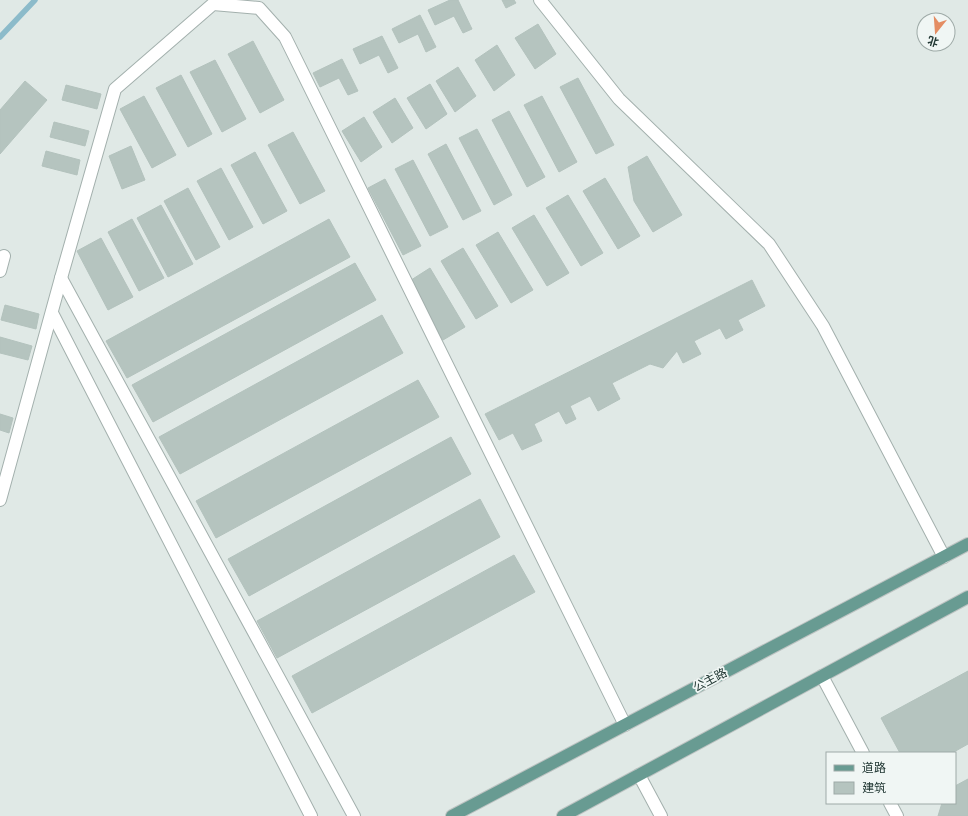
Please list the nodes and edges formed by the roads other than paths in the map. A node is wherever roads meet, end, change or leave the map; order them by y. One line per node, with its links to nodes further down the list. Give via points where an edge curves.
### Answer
1 (540, 0): 8 (street, via 619,99 769,244 823,326)
2 (4, 256): 3 (street)
3 (0, 271)
4 (61, 278): 5 (street); 11 (street, via 115,89 213,4 259,8 285,37); 16 (street)
5 (52, 313): 6 (street); 15 (street)
6 (0, 500)
7 (968, 544): 8 (main road, 公主路)
8 (944, 557): 11 (main road, 公主路)
9 (968, 597): 10 (main road)
10 (822, 676): 12 (street); 13 (main road)
11 (625, 725): 17 (main road, 公主路)
12 (862, 752)
13 (639, 775): 18 (main road); 19 (street)
14 (891, 804): 20 (street)
15 (311, 816)
16 (354, 816)
17 (452, 816)
18 (562, 816)
19 (661, 816)
20 (897, 816)

